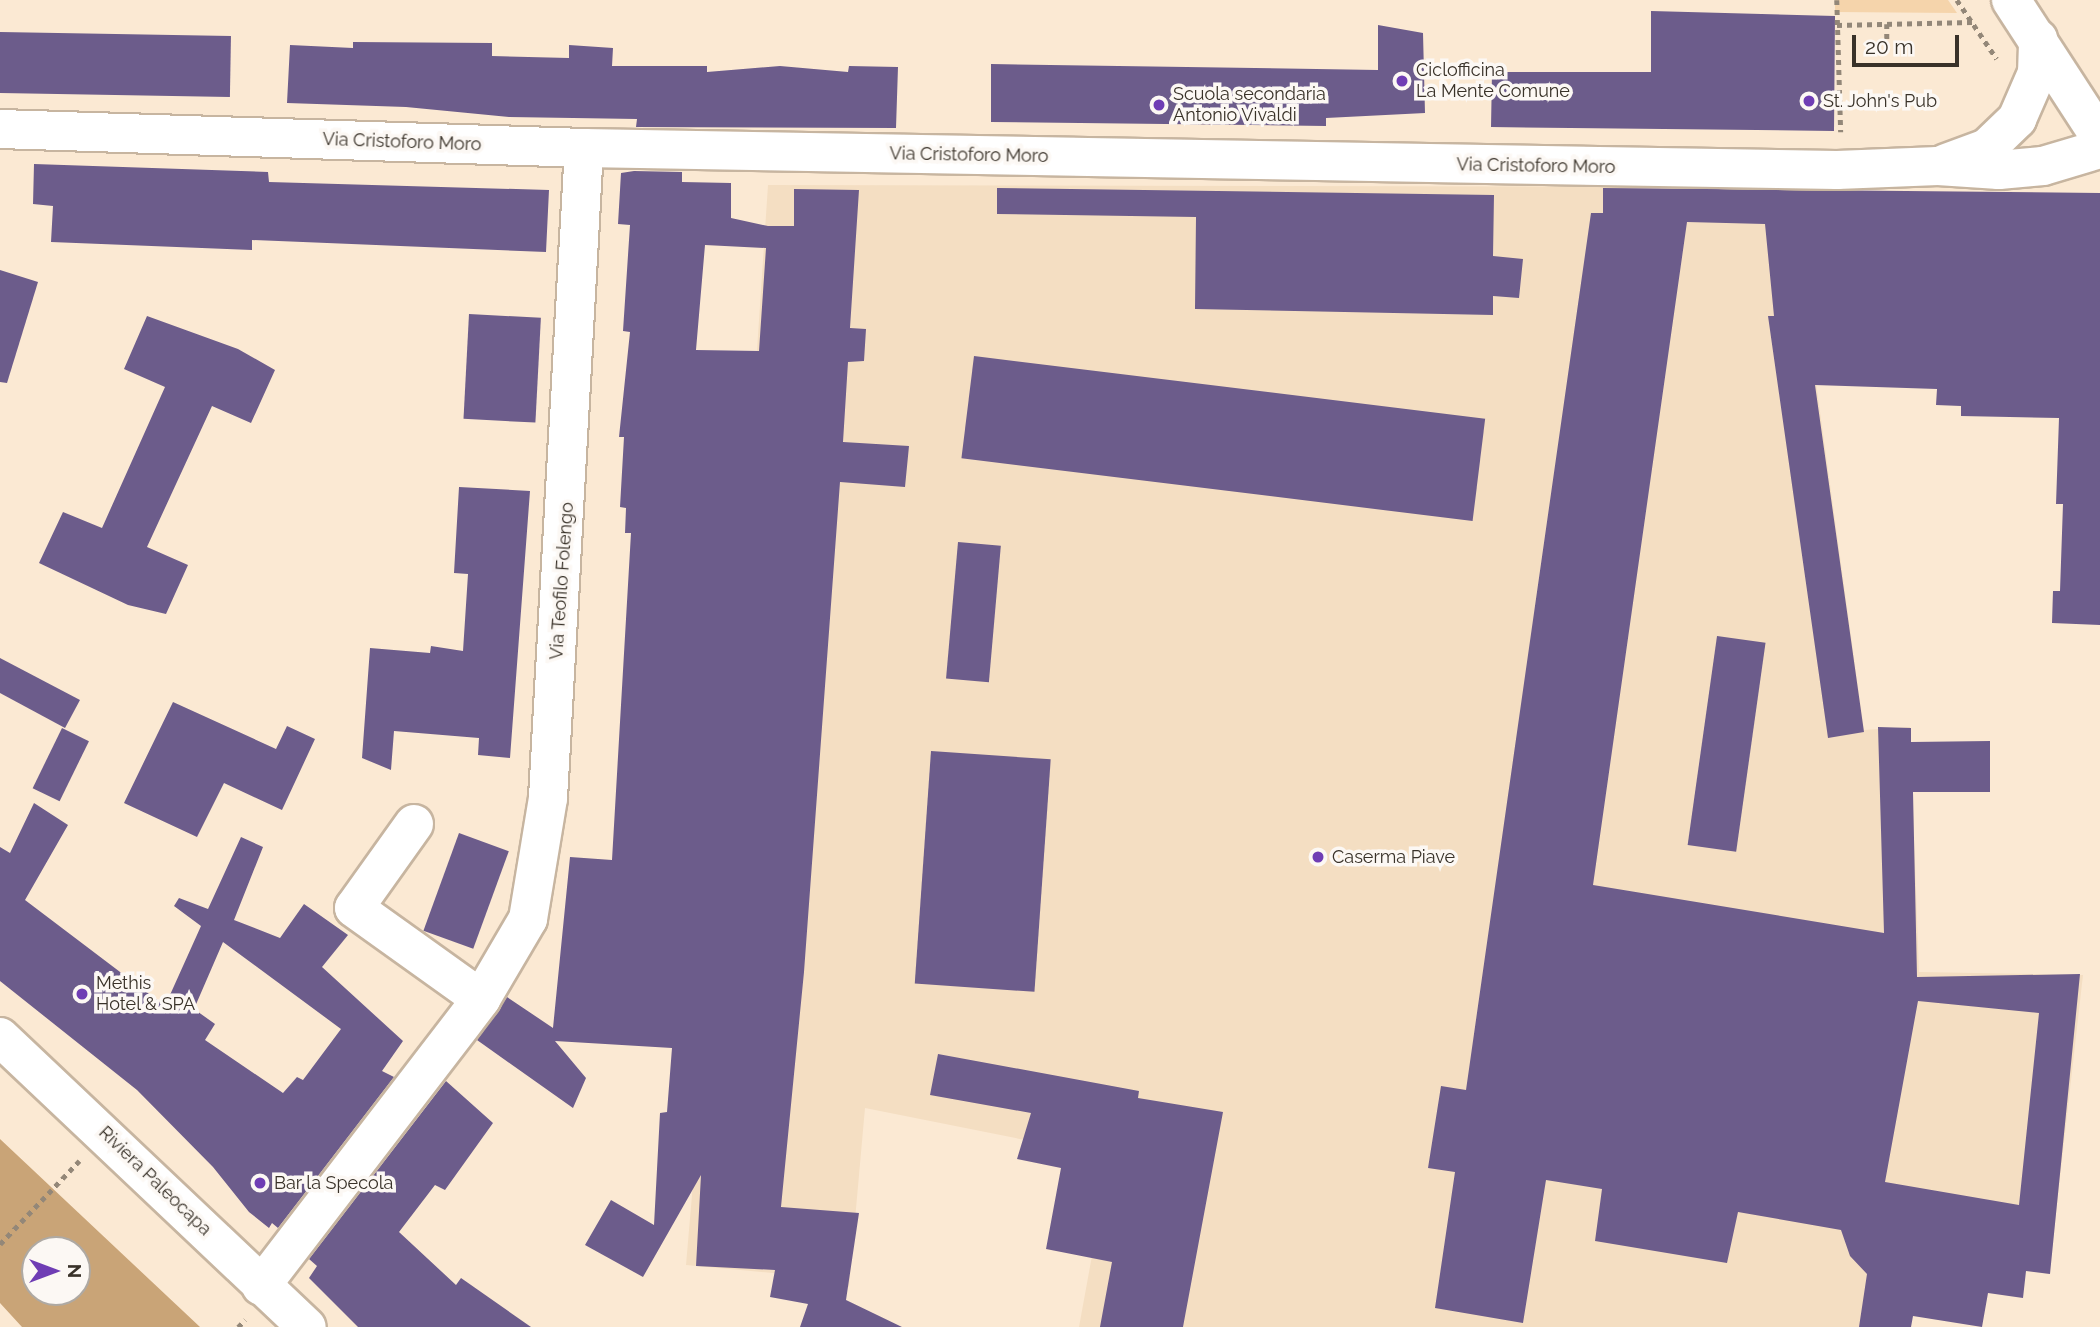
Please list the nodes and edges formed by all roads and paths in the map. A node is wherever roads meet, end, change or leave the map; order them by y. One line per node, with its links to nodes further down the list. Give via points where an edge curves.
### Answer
1 (1837, 0): 5 (path)
2 (2011, 0): 7 (street)
3 (1972, 22): 4 (path)
4 (1887, 23): 5 (path); 6 (path)
5 (1837, 25): 13 (path, via 1842,149)
6 (1887, 38)
7 (2038, 39): 9 (street); 12 (street, Via Cristoforo Moro, via 2037,73 2025,106 2010,127 1987,148)
8 (0, 129): 10 (street, Via Cristoforo Moro)
9 (2100, 137)
10 (584, 148): 13 (street, Via Cristoforo Moro); 15 (street, Via Teofilo Folengo, via 548,798 528,919)
11 (2100, 149): 12 (street, Via Cristoforo Moro, via 2043,166 1999,170)
12 (1938, 166): 13 (street, Via Cristoforo Moro)
13 (1837, 170)
14 (414, 824): 15 (street, via 354,908)
15 (481, 999): 19 (street, Via Teofilo Folengo)
16 (0, 1037): 19 (street, Riviera Paleocapa)
17 (80, 1161): 18 (path)
18 (0, 1244)
19 (265, 1316)

